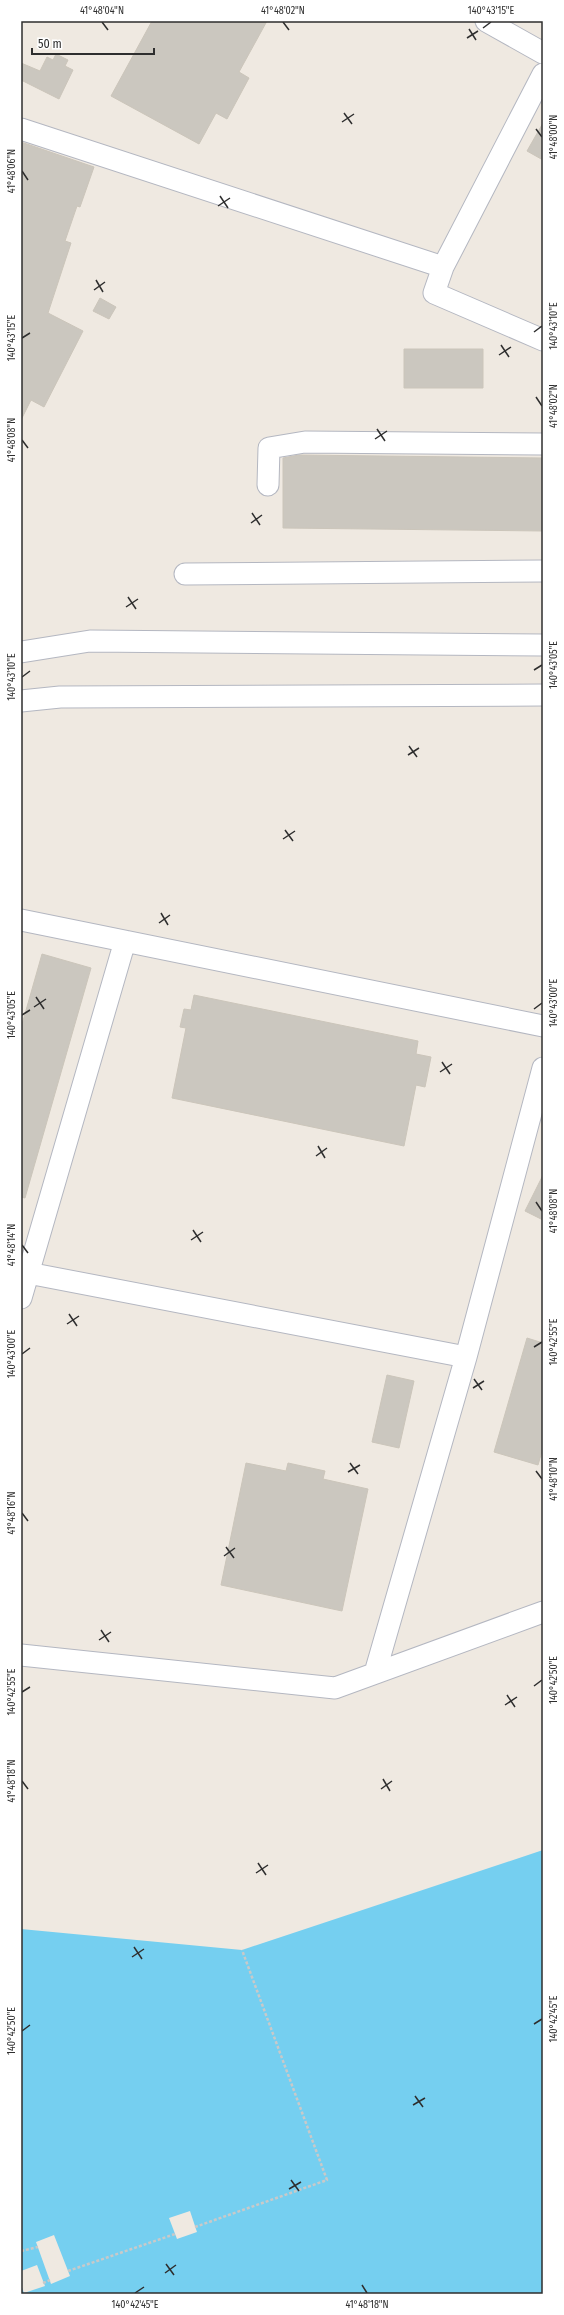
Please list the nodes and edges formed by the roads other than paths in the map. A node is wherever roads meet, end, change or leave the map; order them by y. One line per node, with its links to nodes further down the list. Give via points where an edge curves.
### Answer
1 (486, 21): 2 (street)
2 (543, 53)
3 (543, 74): 5 (street)
4 (21, 129): 5 (street)
5 (443, 267): 6 (street, via 434,293)
6 (543, 340)
7 (543, 444): 8 (street, via 304,442 269,448)
8 (268, 486)
9 (543, 571): 10 (street)
10 (185, 574)
11 (543, 645): 12 (street, via 90,641)
12 (21, 652)
13 (543, 695): 14 (street, via 60,697)
14 (21, 701)
15 (21, 920): 16 (street)
16 (125, 941): 17 (street); 19 (street)
17 (543, 1026)
18 (543, 1068): 21 (street)
19 (28, 1273): 20 (street); 21 (street)
20 (21, 1298)
21 (466, 1357): 24 (street)
22 (543, 1612): 24 (street)
23 (21, 1655): 24 (street, via 335,1688)
24 (375, 1673)

